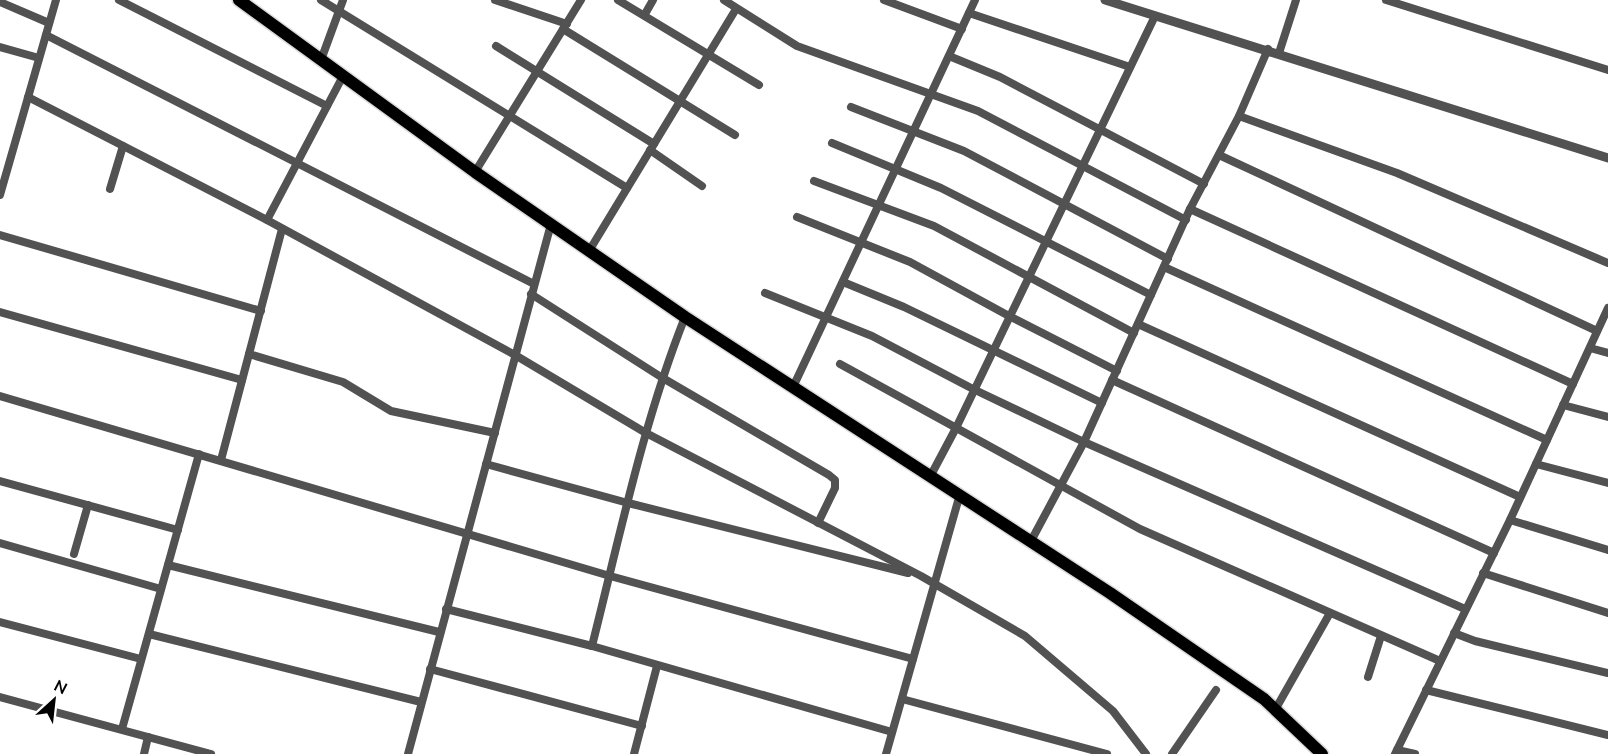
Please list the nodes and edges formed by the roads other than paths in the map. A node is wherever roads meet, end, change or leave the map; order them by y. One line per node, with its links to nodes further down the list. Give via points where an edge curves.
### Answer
1 (56, 0): 22 (street)
2 (119, 0): 42 (street)
3 (239, 0): 33 (main road)
4 (321, 0): 18 (street)
5 (343, 0): 18 (street)
6 (495, 0): 23 (street)
7 (581, 0): 23 (street)
8 (618, 0): 20 (street)
9 (653, 0): 20 (street)
10 (724, 0): 17 (street)
11 (884, 0): 24 (street)
12 (975, 0): 19 (street)
13 (1105, 0): 21 (street)
14 (1296, 0): 29 (street)
15 (1386, 0): 35 (street)
16 (0, 2): 22 (street)
17 (736, 9): 30 (street); 39 (street, via 796,46)
18 (339, 11): 33 (street); 44 (street)
19 (969, 13): 24 (street); 34 (street)
20 (645, 14): 30 (street)
21 (1155, 16): 28 (street); 34 (street)
22 (49, 23): 25 (street)
23 (565, 26): 36 (street); 41 (street)
24 (962, 29): 31 (street)
25 (46, 34): 32 (street); 54 (street)
26 (496, 46): 36 (street)
27 (0, 47): 32 (street)
28 (1268, 49): 29 (street); 45 (street)
29 (1279, 53): 53 (street)
30 (708, 56): 38 (street); 41 (street)
31 (949, 56): 39 (street); 46 (street, via 1000,77)
32 (39, 58): 40 (street)
33 (321, 60): 37 (main road)
34 (1130, 67): 46 (street)
35 (1608, 70)
36 (537, 71): 44 (street); 51 (street)
37 (343, 76): 42 (street); 57 (main road)
38 (759, 85)
39 (930, 96): 47 (street); 55 (street, via 978,111)
40 (28, 97): 50 (street); 63 (street)
41 (680, 101): 48 (street); 51 (street)
42 (327, 106): 54 (street)
43 (851, 107): 47 (street)
44 (509, 116): 57 (street); 61 (street)
45 (1239, 116): 52 (street); 77 (street, via 1397,173)
46 (1100, 129): 55 (street); 59 (street)
47 (914, 130): 56 (street); 64 (street)
48 (735, 135)
49 (832, 143): 56 (street)
50 (123, 146): 62 (street); 68 (street)
51 (652, 147): 60 (street); 61 (street)
52 (1219, 154): 59 (street); 92 (street)
53 (1608, 158)
54 (297, 163): 68 (street); 81 (street)
55 (1082, 165): 64 (street); 69 (street)
56 (897, 168): 65 (street); 73 (street)
57 (475, 172): 70 (main road)
58 (813, 181): 65 (street)
59 (1204, 184): 66 (street)
60 (702, 186)
61 (627, 188): 75 (street)
62 (110, 189)
63 (0, 195)
64 (1064, 204): 73 (street); 76 (street)
65 (879, 206): 74 (street); 79 (street, via 934,226)
66 (1191, 209): 69 (street); 104 (street)
67 (796, 218): 74 (street)
68 (267, 220): 71 (street)
69 (1186, 220): 76 (street)
70 (551, 224): 75 (main road); 81 (street)
71 (282, 229): 86 (street); 98 (street)
72 (0, 235): 86 (street)
73 (1046, 241): 79 (street); 84 (street)
74 (861, 244): 80 (street); 89 (street, via 910,262)
75 (589, 251): 88 (main road)
76 (1168, 259): 78 (street)
77 (1608, 263)
78 (1164, 267): 84 (street); 114 (street)
79 (1027, 278): 89 (street); 93 (street)
80 (843, 282): 90 (street); 95 (street)
81 (534, 284): 83 (street)
82 (765, 293): 90 (street)
83 (531, 294): 98 (street); 101 (street)
84 (1151, 295): 91 (street)
85 (1608, 308): 92 (street)
86 (261, 311): 97 (street)
87 (0, 312): 102 (street)
88 (686, 316): 101 (street); 105 (main road)
89 (1009, 316): 95 (street); 100 (street)
90 (826, 317): 105 (street); 106 (street, via 872,336)
91 (1138, 324): 93 (street); 125 (street)
92 (1597, 331): 94 (street)
93 (1134, 333): 100 (street)
94 (1590, 348): 96 (street); 104 (street)
95 (992, 351): 106 (street); 108 (street)
96 (1608, 353)
97 (249, 354): 102 (street); 112 (street, via 343,382 392,411)
98 (515, 355): 112 (street); 113 (street)
99 (840, 363): 111 (street)
100 (1117, 370): 103 (street)
101 (662, 377): 113 (street); 129 (street, via 830,475 836,488)
102 (242, 380): 117 (street)
103 (1112, 380): 108 (street); 136 (street)
104 (1573, 384): 109 (street)
105 (794, 385): 120 (main road)
106 (973, 389): 111 (street); 115 (street)
107 (0, 396): 116 (street)
108 (1102, 403): 115 (street)
109 (1563, 405): 110 (street); 114 (street)
110 (1608, 417)
111 (956, 428): 120 (street); 123 (street)
112 (495, 433): 118 (street)
113 (646, 433): 126 (street); 129 (street)
114 (1547, 440): 119 (street)
115 (1084, 442): 123 (street); 144 (street)
116 (200, 454): 117 (street); 130 (street)
117 (222, 460): 131 (street)
118 (486, 464): 126 (street); 131 (street)
119 (1536, 464): 122 (street); 125 (street)
120 (930, 475): 124 (main road)
121 (0, 481): 127 (street)
122 (1608, 483)
123 (1059, 486): 132 (street); 146 (street, via 1140,529)
124 (960, 494): 132 (main road); 141 (street)
125 (1520, 497): 128 (street)
126 (628, 504): 139 (street); 140 (street)
127 (88, 505): 130 (street); 135 (street)
128 (1510, 520): 134 (street); 136 (street)
129 (818, 523): 140 (street)
130 (178, 530): 137 (street)
131 (468, 533): 139 (street); 143 (street)
132 (1031, 541): 165 (main road)
133 (0, 543): 142 (street)
134 (1608, 550)
135 (74, 554)
136 (1494, 554): 138 (street)
137 (168, 565): 142 (street); 148 (street)
138 (1483, 573): 144 (street); 145 (street)
139 (610, 576): 152 (street); 154 (street)
140 (921, 576): 141 (street)
141 (934, 584): 154 (street); 178 (street, via 1025,636 1113,711)
142 (161, 589): 150 (street)
143 (446, 609): 148 (street); 152 (street)
144 (1465, 609): 149 (street)
145 (1608, 613)
146 (1330, 614): 151 (street); 165 (street)
147 (0, 622): 153 (street)
148 (439, 632): 157 (street)
149 (1454, 633): 155 (street); 158 (street)
150 (149, 634): 153 (street); 164 (street)
151 (1381, 636): 155 (street); 159 (street)
152 (592, 646): 156 (street)
153 (141, 659): 167 (street)
154 (913, 659): 163 (street)
155 (1440, 662): 161 (street)
156 (657, 666): 166 (street); 168 (street)
157 (430, 669): 164 (street); 166 (street)
158 (1608, 673)
159 (1368, 677)
160 (1216, 690): 179 (street)
161 (1426, 690): 169 (street); 171 (street)
162 (0, 697): 167 (street)
163 (902, 699): 168 (street); 177 (street)
164 (421, 702): 174 (street)
165 (1275, 710): 180 (main road)
166 (642, 726): 175 (street)
167 (122, 729): 170 (street)
168 (892, 732): 176 (street)
169 (1608, 735)
170 (148, 737): 172 (street); 173 (street)
171 (1396, 752): 181 (street)
172 (144, 754)
173 (211, 754)
174 (408, 754)
175 (634, 754)
176 (886, 754)
177 (1107, 754)
178 (1146, 754)
179 (1172, 754)
180 (1322, 754)
181 (1415, 754)

